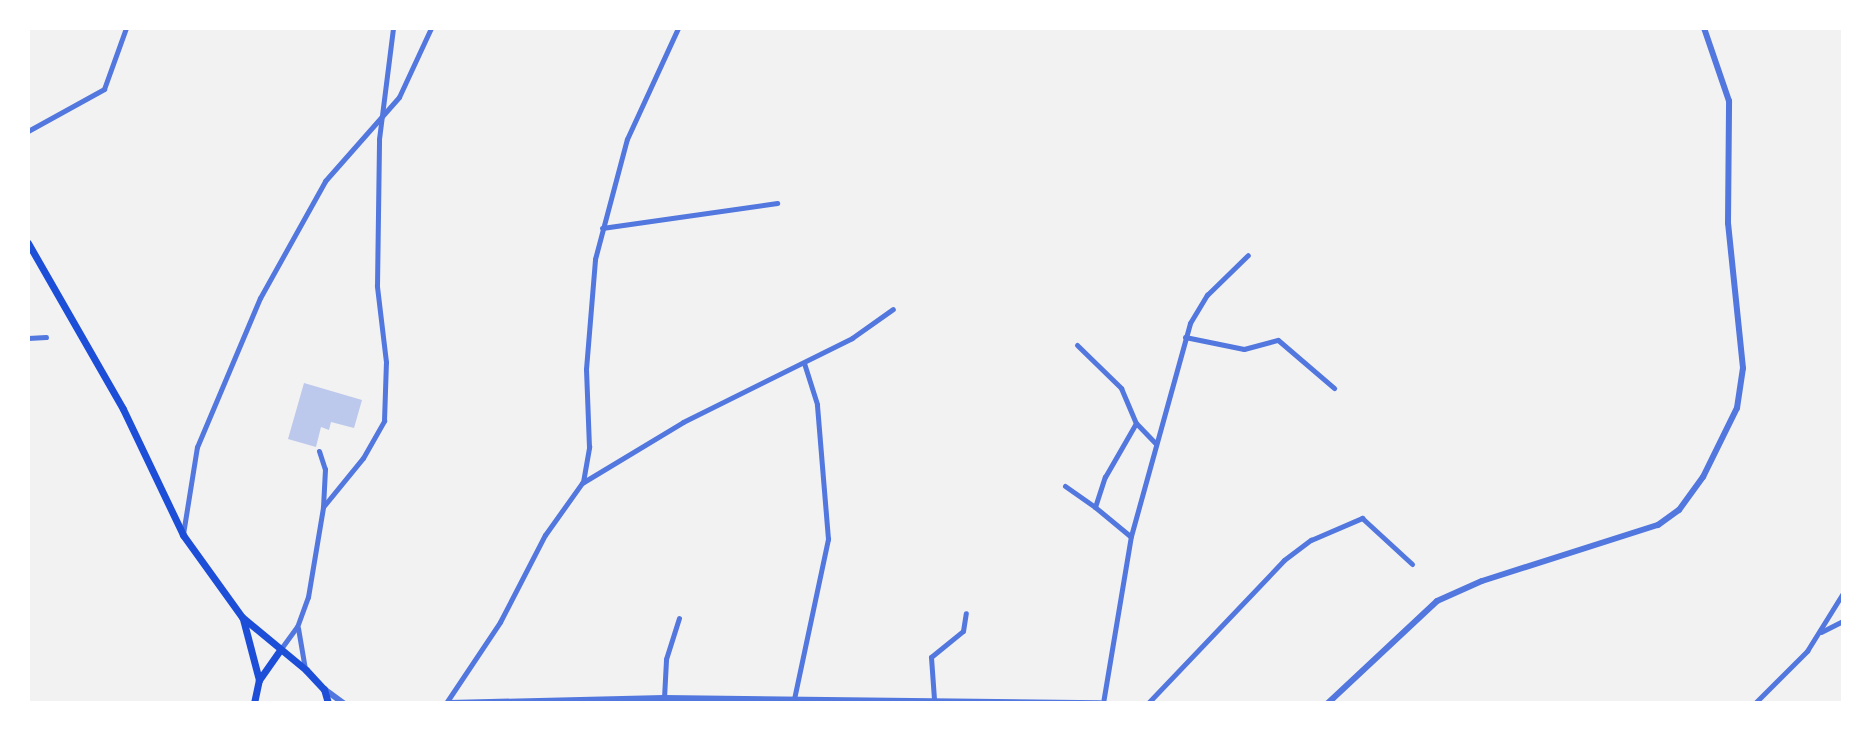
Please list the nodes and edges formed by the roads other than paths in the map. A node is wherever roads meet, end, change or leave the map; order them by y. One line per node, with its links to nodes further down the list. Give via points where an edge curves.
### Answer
1 (126, 28): 7 (street, via 104,89)
2 (393, 28): 6 (street)
3 (431, 28): 6 (street, via 399,97)
4 (678, 28): 9 (street, via 627,139)
5 (1704, 28): 50 (street, via 1729,101 1728,223 1743,368 1737,408 1718,450 1667,520 1452,593 1417,617 1383,657)
6 (381, 118): 24 (street, via 377,286 387,402 377,436); 26 (street, via 325,181 260,298 197,447)
7 (28, 131)
8 (777, 203): 9 (street)
9 (602, 228): 22 (street, via 591,281 589,447)
10 (28, 243): 26 (main road, via 123,409)
11 (1248, 255): 14 (street, via 1207,295)
12 (893, 309): 17 (street)
13 (46, 337): 15 (street)
14 (1185, 337): 18 (street, via 1244,349 1278,340); 20 (street)
15 (28, 338)
16 (1077, 345): 19 (street, via 1130,399)
17 (804, 363): 22 (street, via 683,422); 41 (street, via 817,404 828,539)
18 (1334, 388)
19 (1136, 423): 20 (street); 25 (street, via 1105,477)
20 (1155, 443): 27 (street)
21 (319, 451): 24 (street, via 325,469)
22 (582, 483): 47 (street, via 545,535 500,622)
23 (1065, 486): 25 (street)
24 (323, 507): 34 (street, via 311,583)
25 (1095, 507): 27 (street)
26 (183, 535): 31 (main road)
27 (1131, 536): 48 (street)
28 (1412, 564): 49 (street, via 1362,518 1311,540 1284,560)
29 (1843, 593): 35 (street)
30 (966, 613): 42 (street, via 963,631 931,657)
31 (242, 617): 36 (main road); 38 (main road)
32 (679, 618): 40 (street, via 666,659)
33 (1843, 621): 35 (street)
34 (297, 627): 36 (street); 37 (street)
35 (1820, 633): 51 (street)
36 (280, 650): 37 (main road); 38 (main road)
37 (306, 670): 39 (main road)
38 (259, 680): 44 (main road)
39 (324, 689): 45 (main road); 46 (street)
40 (664, 698): 41 (street); 47 (street)
41 (794, 699): 43 (street)
42 (934, 699): 43 (street); 48 (street)
43 (893, 701)
44 (254, 703)
45 (328, 703)
46 (343, 703)
47 (448, 703)
48 (1102, 703)
49 (1148, 703)
50 (1328, 703)
51 (1755, 703)

